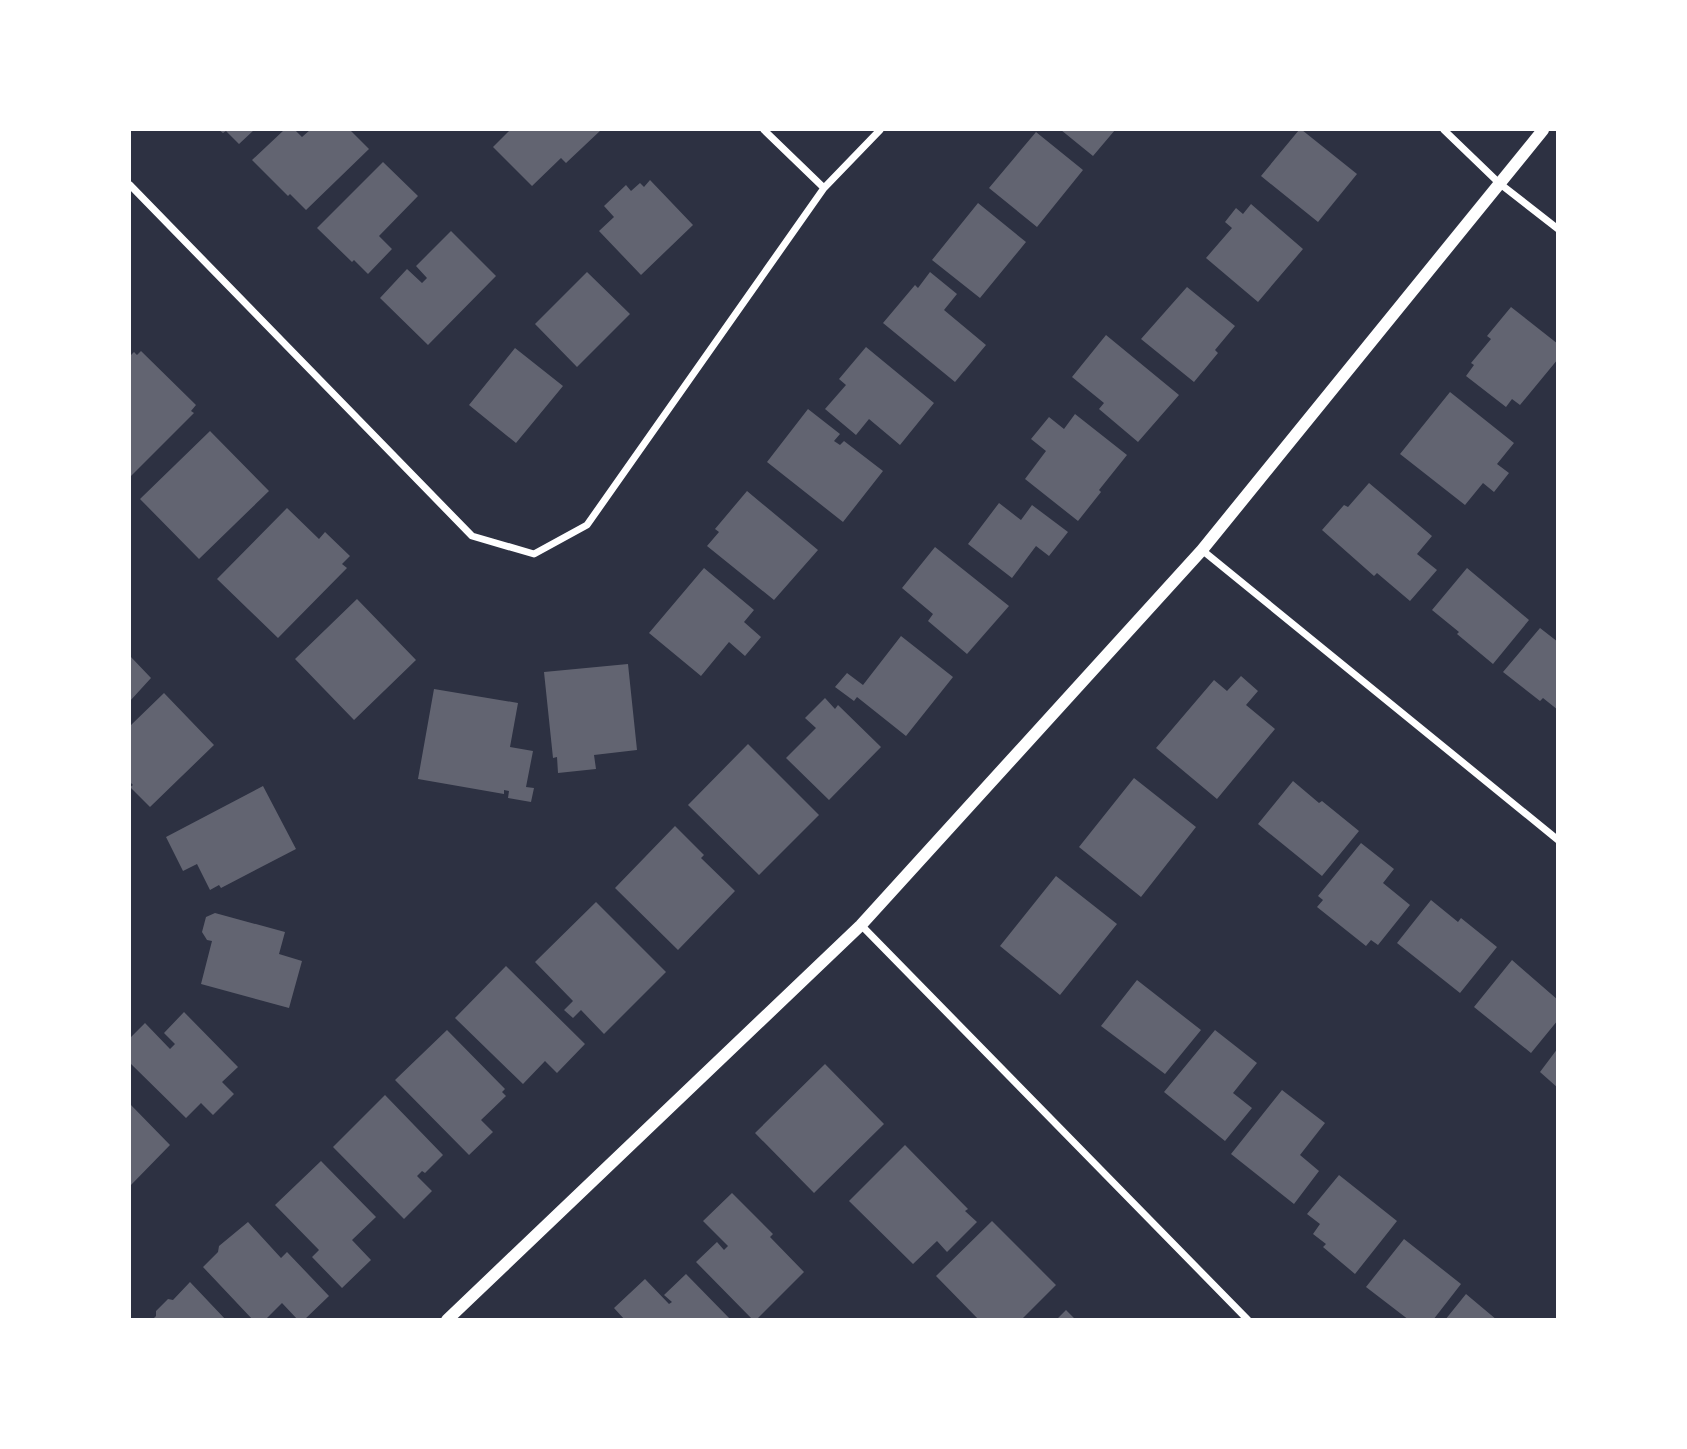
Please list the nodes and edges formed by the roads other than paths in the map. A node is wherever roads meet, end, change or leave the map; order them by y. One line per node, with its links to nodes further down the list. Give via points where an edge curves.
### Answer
1 (764, 130): 7 (street)
2 (880, 130): 7 (street)
3 (1444, 130): 5 (street)
4 (1543, 130): 5 (street)
5 (1499, 183): 8 (street); 9 (street)
6 (130, 185): 7 (street, via 472,536 534,554 587,525)
7 (824, 188)
8 (1558, 229)
9 (1202, 550): 10 (street); 11 (street)
10 (1558, 840)
11 (862, 925): 12 (street); 13 (street)
12 (447, 1320)
13 (1248, 1320)

